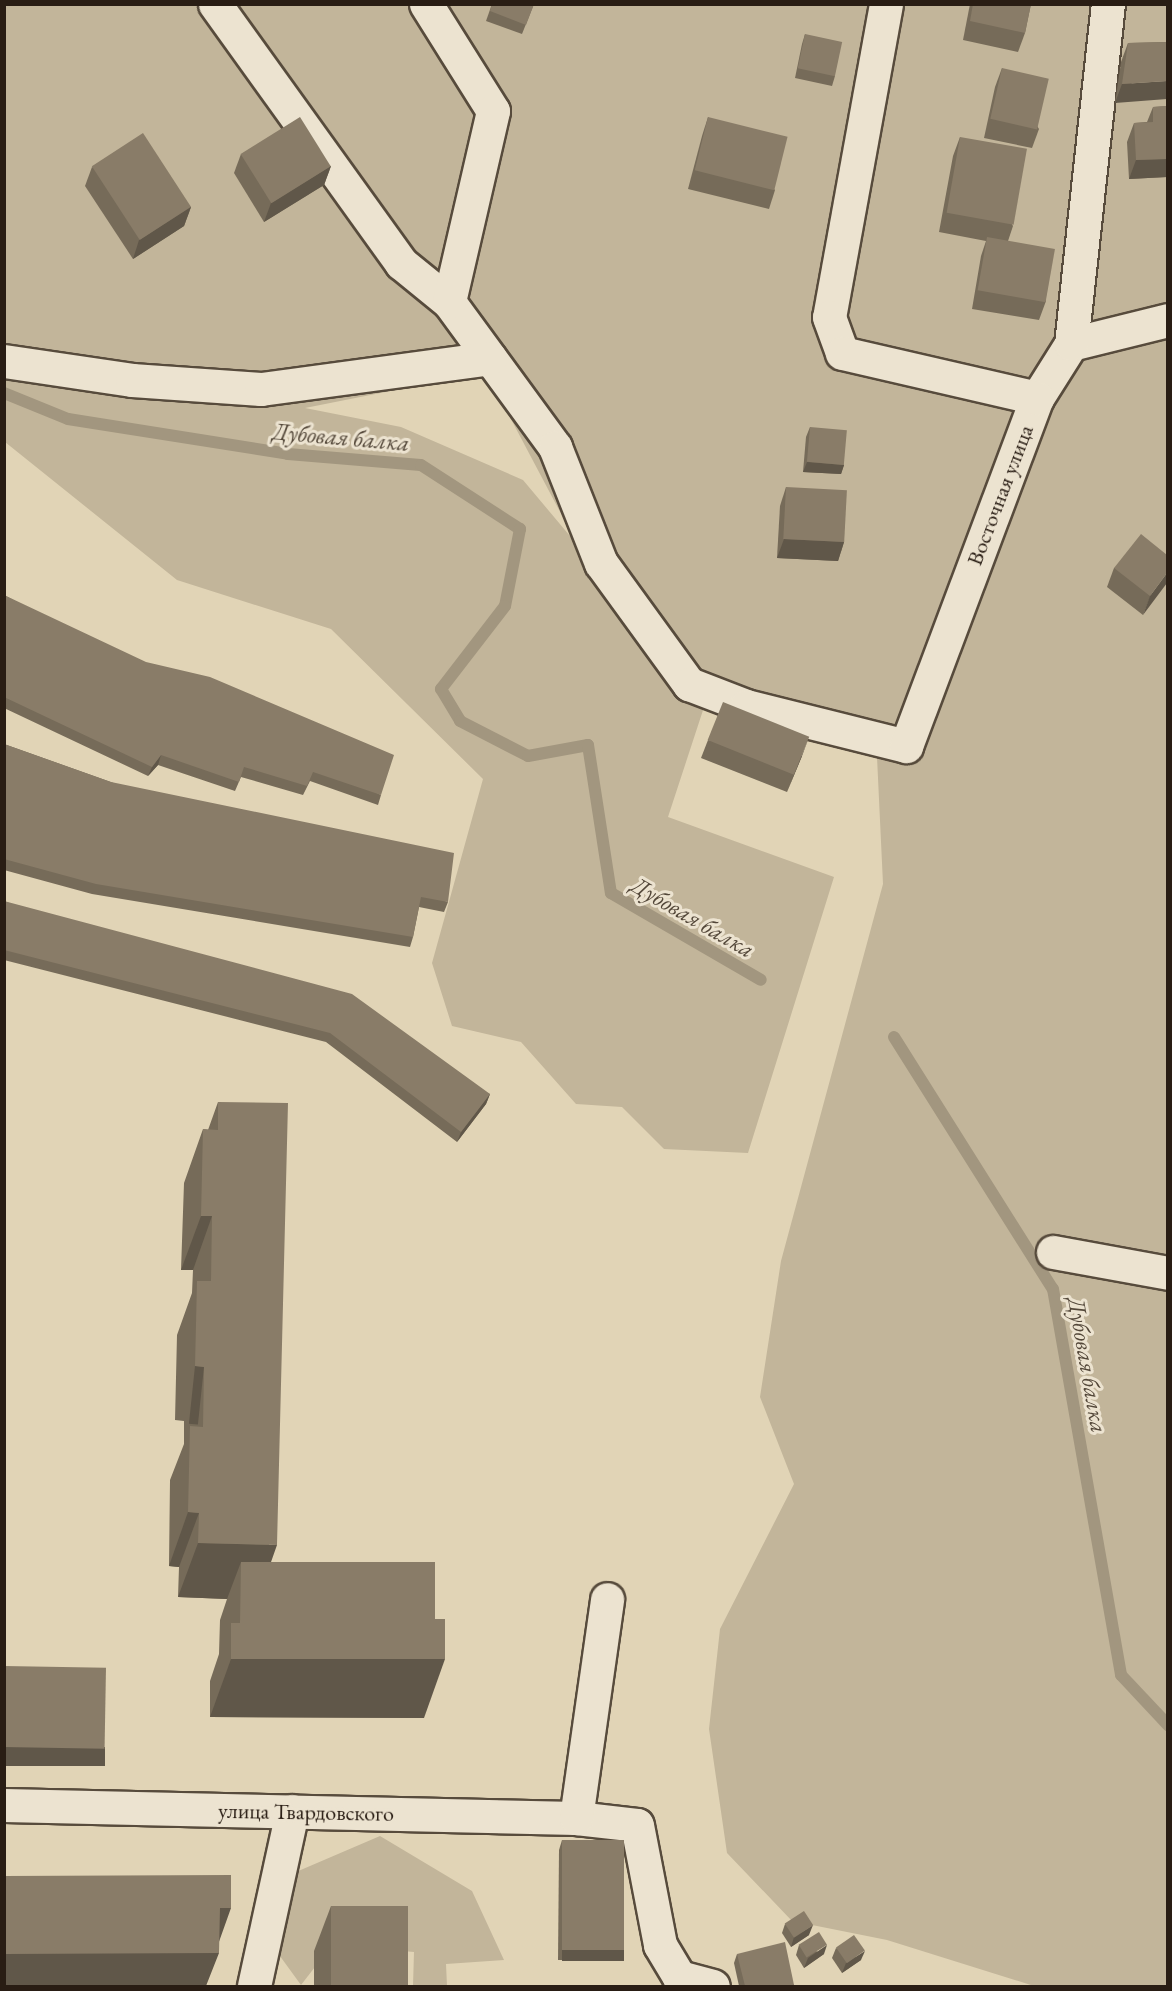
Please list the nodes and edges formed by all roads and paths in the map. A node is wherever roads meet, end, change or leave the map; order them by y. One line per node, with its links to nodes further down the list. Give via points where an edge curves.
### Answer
1 (215, 4): 5 (street, via 401,263)
2 (426, 4): 5 (street, via 493,111)
3 (886, 4): 10 (street, via 829,317 842,353)
4 (1108, 4): 7 (street)
5 (449, 302): 8 (street)
6 (1167, 321): 7 (street)
7 (1071, 344): 10 (street, Восточная улица)
8 (490, 358): 9 (street, via 261,389 132,380); 10 (street, Восточная улица, via 555,447 601,563 689,684 746,706 906,746)
9 (4, 360)
10 (1037, 398)
11 (1053, 1252): 12 (street)
12 (1167, 1273)
13 (607, 1599): 16 (street)
14 (4, 1805): 15 (street, улица Твардовского)
15 (292, 1811): 16 (street, улица Твардовского); 17 (street)
16 (592, 1819): 18 (street, улица Твардовского, via 638,1825 660,1945 679,1977)
17 (254, 1986)
18 (712, 1986)

